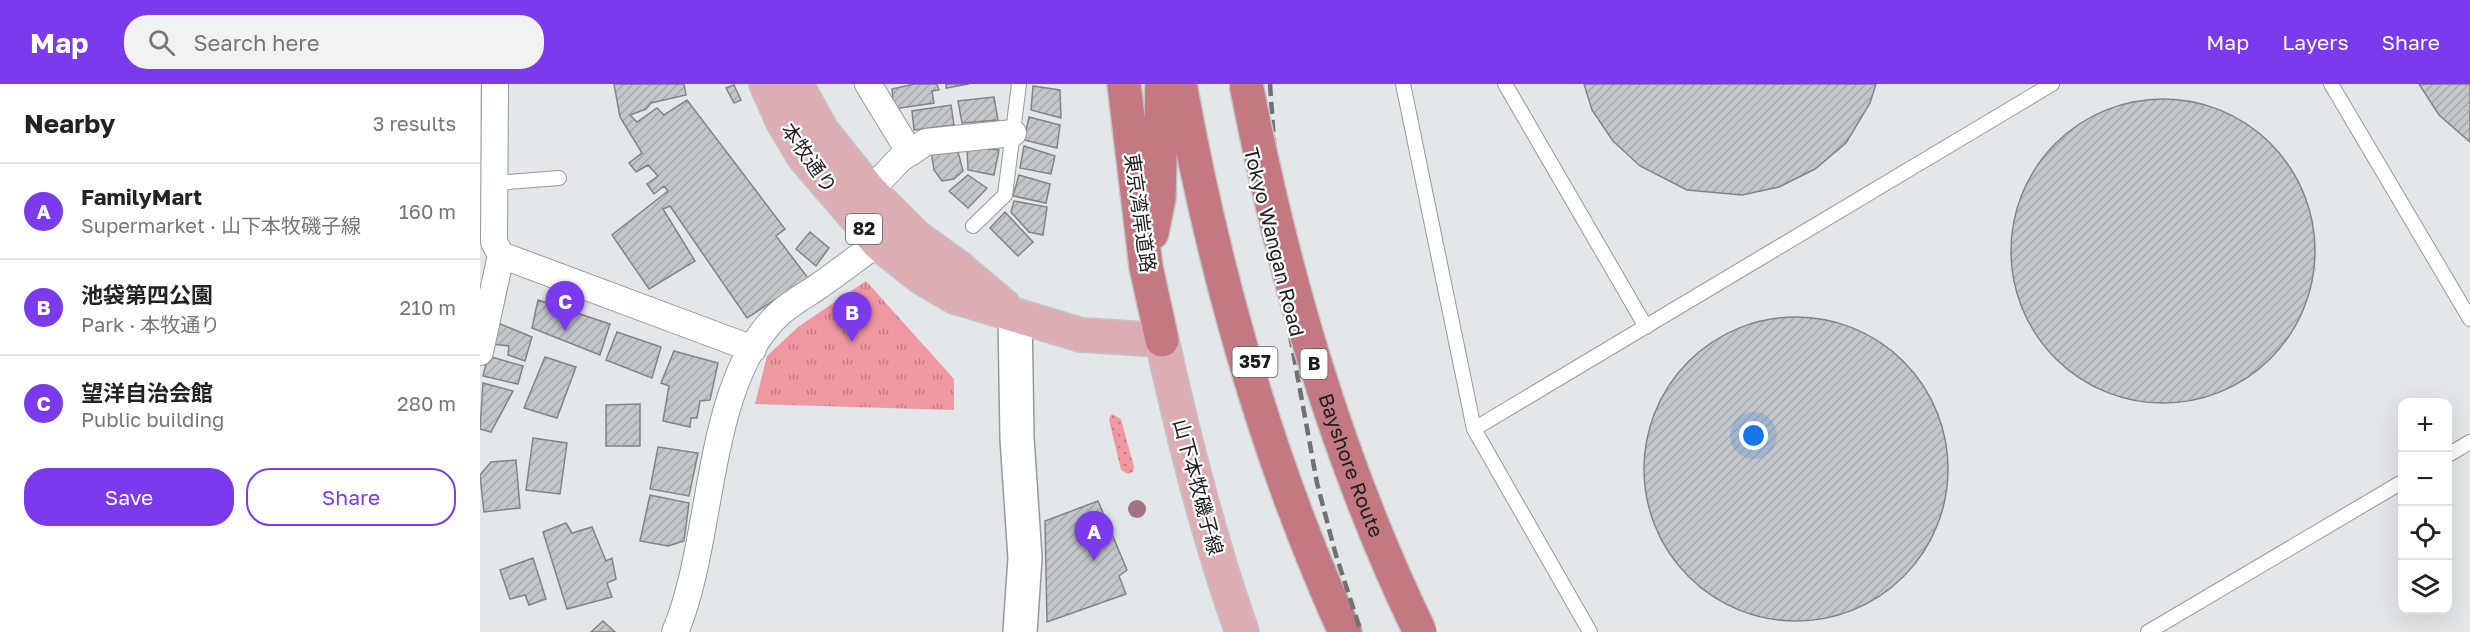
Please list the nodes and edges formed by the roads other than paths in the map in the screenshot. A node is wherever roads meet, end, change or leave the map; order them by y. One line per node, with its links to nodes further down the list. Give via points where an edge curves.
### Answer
1 (495, 84): 19 (street)
2 (766, 84): 22 (main road, 本牧通り / 82, via 804,157)
3 (796, 84): 20 (main road, 本牧通り / 82, via 822,131)
4 (868, 84): 17 (street)
5 (1019, 84): 16 (lane)
6 (1124, 84): 24 (highway, 東京湾岸道路)
7 (1162, 84): 24 (highway, via 1160,198)
8 (1180, 84): 38 (highway, via 1197,181 1243,351 1273,448)
9 (1188, 84): 39 (highway, 357, via 1218,231 1280,453)
10 (1238, 84): 40 (highway, Tokyo Wangan Road / 357, via 1272,253 1308,375 1384,577)
11 (1246, 84): 41 (highway, Bayshore Route / B, bridge, via 1266,184 1317,374 1374,530)
12 (1402, 84): 31 (lane)
13 (1505, 84): 27 (lane)
14 (2052, 84): 27 (lane)
15 (2331, 84): 26 (lane)
16 (1013, 133): 17 (street, via 926,142); 21 (lane, via 1005,195)
17 (910, 153): 20 (street)
18 (559, 178): 19 (lane)
19 (496, 183): 23 (street, via 494,242)
20 (870, 191): 25 (main road, 本牧通り / 82, via 915,236)
21 (973, 226)
22 (879, 243): 25 (main road, 本牧通り / 82, via 922,278 955,297); 29 (street, via 781,312)
23 (501, 255): 29 (street); 30 (street)
24 (1146, 267): 28 (highway, 東京湾岸道路)
25 (1015, 315): 28 (main road, 本牧通り / 82, via 1081,334); 36 (street, via 1024,558)
26 (2470, 319)
27 (1646, 327): 31 (lane)
28 (1162, 340): 37 (main road, 山下本牧磯子線, via 1195,486)
29 (753, 349): 35 (street, via 721,429 693,582)
30 (480, 352)
31 (1474, 429): 42 (lane)
32 (2470, 442): 33 (lane)
33 (2452, 453)
34 (2398, 485): 43 (lane)
35 (675, 632)
36 (1020, 632)
37 (1242, 632)
38 (1345, 632)
39 (1350, 632)
40 (1410, 632)
41 (1420, 632)
42 (1590, 632)
43 (2148, 632)

